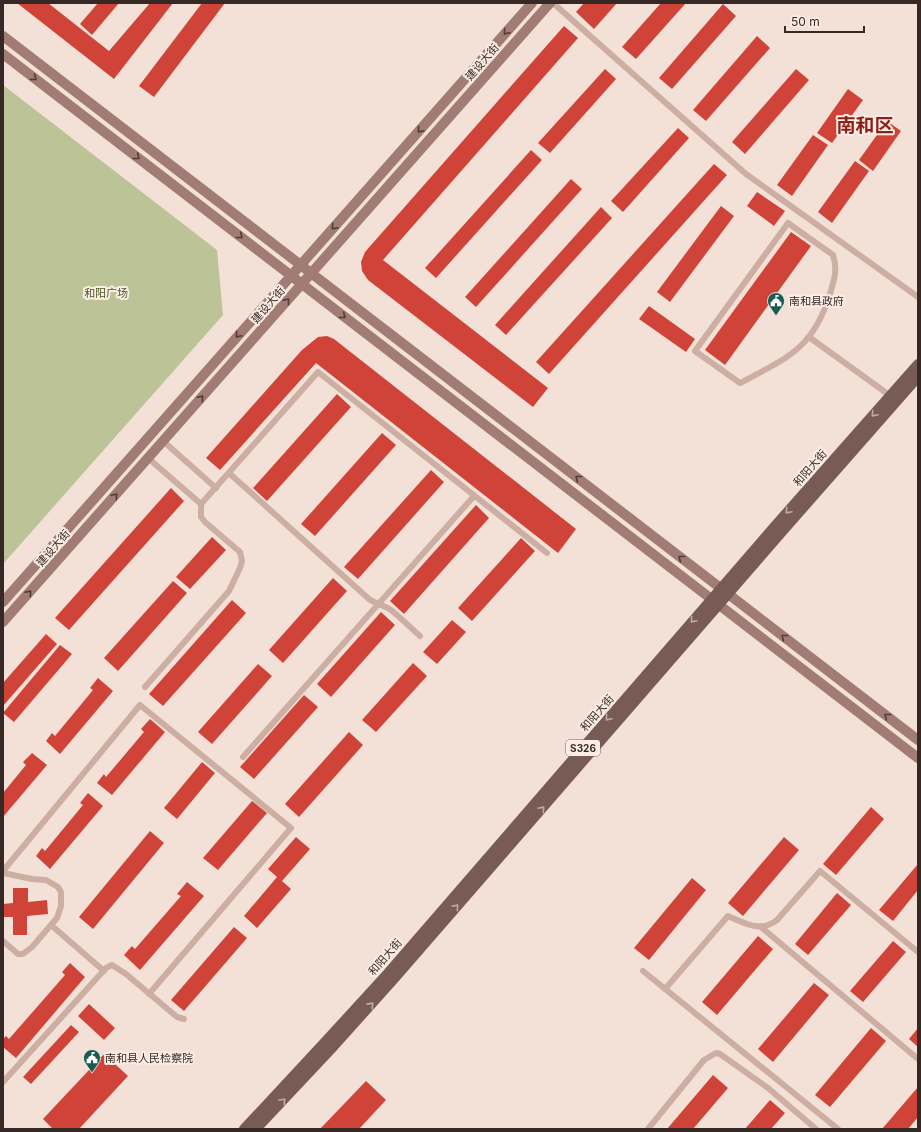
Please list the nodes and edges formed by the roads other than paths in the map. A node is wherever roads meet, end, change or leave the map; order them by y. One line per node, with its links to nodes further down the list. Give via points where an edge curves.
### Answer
1 (532, 3): 6 (main road, 建设大街, one-way to 6)
2 (550, 3): 7 (main road, 建设大街)
3 (554, 3): 10 (lane, via 746,174)
4 (3, 36): 6 (main road)
5 (3, 54): 8 (main road, one-way to 8)
6 (300, 265): 7 (main road); 8 (main road, 建设大街)
7 (312, 273): 9 (main road, 建设大街); 22 (main road, one-way to 7)
8 (291, 276): 9 (main road); 23 (main road, 建设大街, one-way to 23)
9 (302, 284): 15 (main road, 建设大街, one-way to 9); 24 (main road, one-way to 24)
10 (918, 297)
11 (809, 337): 11 (lane, via 828,300 836,273 835,263 833,255 788,222 695,351 740,383 786,358); 14 (lane)
12 (918, 364): 14 (main road, 和阳大街 / S326)
13 (918, 377): 14 (main road, 和阳大街 / S326)
14 (894, 398): 22 (main road, 和阳大街 / S326)
15 (163, 441): 16 (main road, 建设大街); 18 (lane)
16 (148, 458): 20 (lane); 26 (main road, 建设大街, one-way to 16)
17 (229, 473): 18 (lane); 19 (lane, via 318,372); 25 (lane, via 368,599)
18 (216, 488): 20 (lane)
19 (474, 496): 21 (lane); 25 (lane)
20 (201, 504): 28 (lane, via 201,518 240,552 240,568 229,591)
21 (547, 553)
22 (724, 591): 24 (main road, 和阳大街 / S326); 29 (main road, one-way to 22)
23 (3, 602)
24 (715, 602): 31 (main road); 44 (main road, 和阳大街 / S326, one-way to 44, via 326,1042); 45 (main road, 和阳大街 / S326, one-way to 24, via 394,978)
25 (378, 604): 27 (lane, via 391,610); 30 (lane)
26 (3, 622)
27 (420, 636)
28 (145, 687)
29 (918, 740)
30 (243, 757)
31 (918, 758)
32 (3, 872): 33 (lane, via 46,880 58,887 61,892 61,906 57,918); 40 (lane, via 140,705 291,828)
33 (51, 925): 35 (lane, via 23,954 18,954); 37 (lane)
34 (761, 927): 36 (lane, via 777,920 820,871); 39 (lane, via 728,916); 42 (lane)
35 (3, 941)
36 (918, 952)
37 (104, 971): 40 (lane, via 112,965); 43 (lane)
38 (643, 971): 39 (lane)
39 (665, 989): 48 (lane)
40 (149, 994): 41 (lane, via 177,1017)
41 (184, 1019)
42 (918, 1059)
43 (3, 1082)
44 (244, 1129)
45 (256, 1129)
46 (648, 1129): 47 (lane, via 704,1060 716,1053 768,1088)
47 (816, 1129)
48 (838, 1129)

